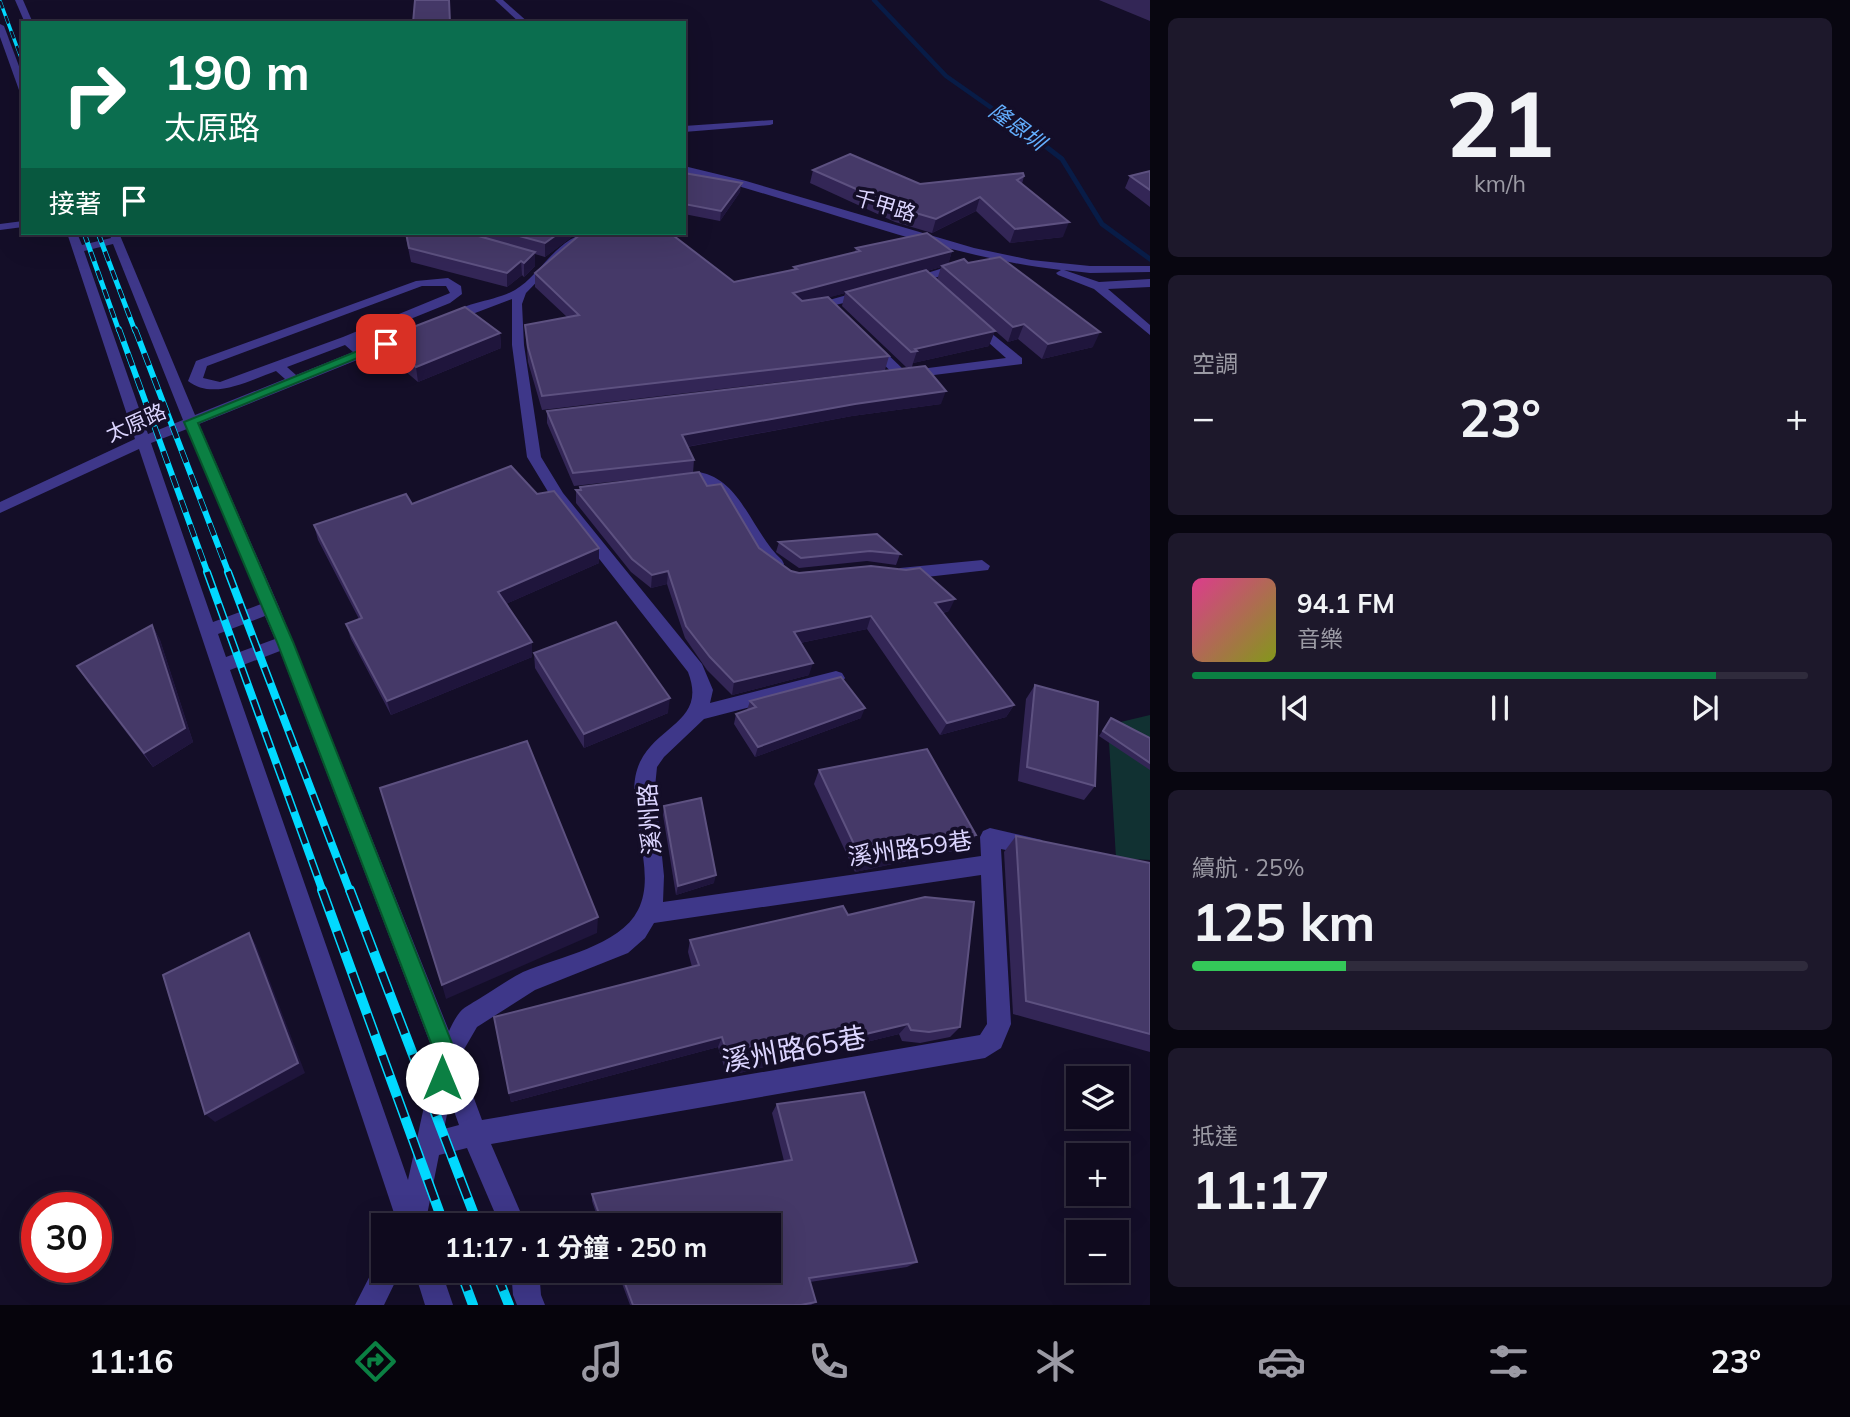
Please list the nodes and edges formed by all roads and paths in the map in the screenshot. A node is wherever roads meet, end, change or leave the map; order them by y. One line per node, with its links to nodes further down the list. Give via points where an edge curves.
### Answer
1 (19, 0): 3 (street)
2 (499, 0): 4 (street)
3 (28, 21)
4 (523, 21)
5 (0, 25): 6 (street); 7 (street)
6 (11, 26)
7 (21, 84)
8 (770, 122): 9 (street)
9 (686, 129)
10 (686, 169): 16 (street, 千甲路, via 738,180)
11 (21, 224): 12 (street)
12 (0, 228)
13 (585, 235): 25 (street, 太原路, via 542,262)
14 (116, 236): 15 (street); 34 (street)
15 (76, 237): 35 (street)
16 (974, 253): 17 (street, 千甲路); 19 (street, via 956,269)
17 (1043, 264): 18 (street, 千甲路); 23 (street)
18 (1150, 269)
19 (923, 277): 21 (street); 22 (street)
20 (1150, 283): 23 (street)
21 (897, 285)
22 (934, 286)
23 (1098, 286): 28 (street)
24 (883, 289): 26 (street, via 834,308)
25 (520, 292): 31 (street, 太原路); 46 (street, via 516,304 519,345 536,419 534,457 696,669 704,690)
26 (799, 309)
27 (965, 314): 30 (street, via 1017,361 895,376)
28 (1150, 331)
29 (347, 340): 31 (street); 32 (street); 32 (street, via 446,300 456,294 455,286 420,283 201,364 195,381 221,386)
30 (866, 340)
31 (362, 353): 33 (street, 太原路)
32 (278, 366): 33 (street)
33 (294, 380): 34 (street, 太原路)
34 (191, 422): 35 (street, 太原路); 41 (street)
35 (144, 441): 37 (street, 太原路); 42 (street)
36 (662, 482): 39 (street, via 700,477 723,488 764,555)
37 (0, 508)
38 (982, 566): 40 (street, via 901,574)
39 (785, 570)
40 (878, 571)
41 (271, 607): 42 (street); 43 (street)
42 (208, 631): 44 (street)
43 (285, 642): 44 (street); 50 (street)
44 (221, 666): 53 (street)
45 (836, 678): 46 (street)
46 (698, 713): 49 (street, 溪州路, via 657,751 648,766 645,787 654,876)
47 (1052, 850): 48 (street, 溪州路59巷, via 990,837)
48 (991, 864): 49 (street, 溪州路59巷); 51 (street, 溪州路65巷, via 999,1024 993,1040 985,1046)
49 (648, 914): 50 (street, via 620,945 527,982 487,1005 469,1019)
50 (447, 1056): 51 (street); 52 (street)
51 (474, 1134): 52 (street, 溪州路65巷); 55 (street)
52 (429, 1145): 54 (street)
53 (408, 1213)
54 (415, 1213)
55 (508, 1213)
56 (381, 1283): 59 (street)
57 (431, 1283): 60 (street)
58 (526, 1283): 61 (street)
59 (369, 1305)
60 (439, 1305)
61 (531, 1305)

